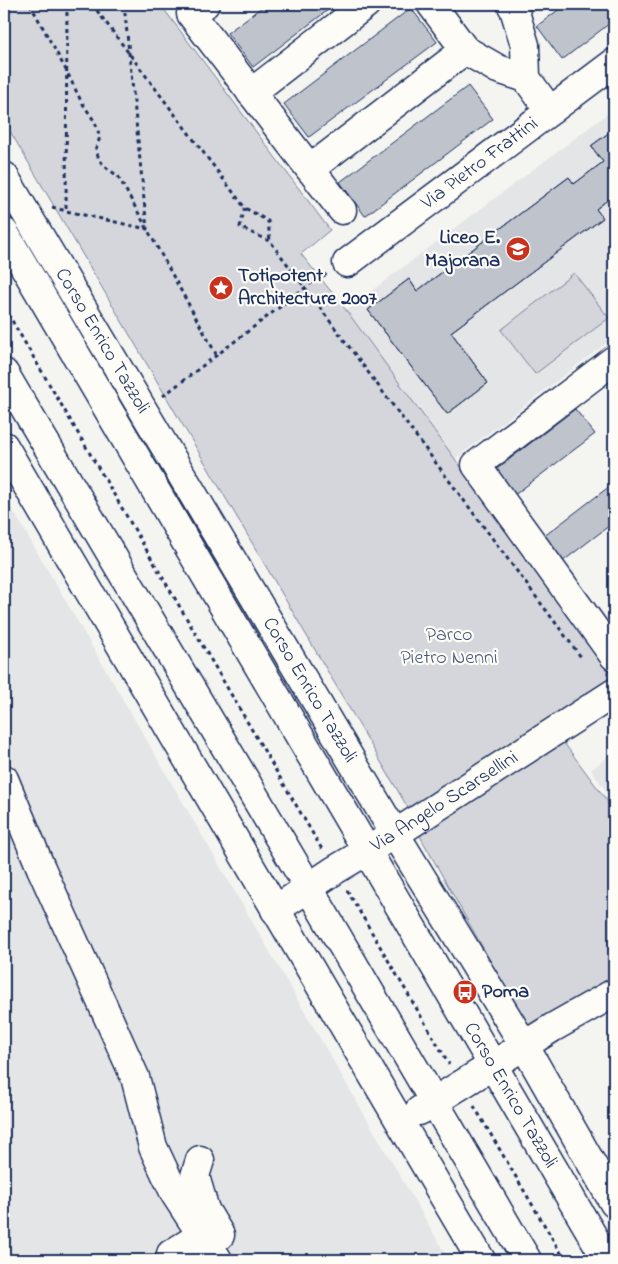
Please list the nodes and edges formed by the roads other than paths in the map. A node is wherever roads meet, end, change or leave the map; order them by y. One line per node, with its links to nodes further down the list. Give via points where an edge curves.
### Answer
1 (366, 4): 8 (street)
2 (431, 4): 5 (street)
3 (511, 4): 7 (street, via 525,45)
4 (193, 7): 8 (street)
5 (465, 50): 7 (street, via 498,69); 10 (street)
6 (614, 63): 9 (street, Via Pietro Frattini)
7 (526, 78): 9 (street)
8 (251, 93): 10 (street)
9 (550, 111): 14 (street, Via Pietro Frattini)
10 (310, 169): 12 (street)
11 (4, 176): 21 (street, Corso Enrico Tazzoli)
12 (342, 210)
13 (4, 232): 22 (street, Corso Enrico Tazzoli)
14 (347, 263)
15 (614, 360): 18 (street, via 476,465)
16 (4, 373): 23 (street)
17 (4, 446): 24 (street)
18 (614, 656)
19 (614, 693): 21 (street, Via Angelo Scarsellini)
20 (4, 779): 32 (street, via 135,1077 153,1147 175,1194)
21 (396, 834): 22 (street, Via Angelo Scarsellini); 26 (street, Corso Enrico Tazzoli)
22 (367, 850): 23 (street, Via Angelo Scarsellini); 27 (street, Corso Enrico Tazzoli)
23 (308, 887): 24 (street, Via Angelo Scarsellini); 28 (street)
24 (275, 910): 29 (street)
25 (614, 993): 26 (street)
26 (524, 1045): 27 (street); 31 (street, Corso Enrico Tazzoli)
27 (493, 1066): 28 (street); 38 (street, Corso Enrico Tazzoli)
28 (433, 1102): 29 (street); 37 (street)
29 (400, 1122): 36 (street)
30 (200, 1160): 35 (street, via 195,1176 205,1210)
31 (614, 1202)
32 (202, 1236): 33 (street); 34 (street)
33 (171, 1254)
34 (218, 1260)
35 (235, 1260)
36 (481, 1260)
37 (527, 1260)
38 (607, 1260)

